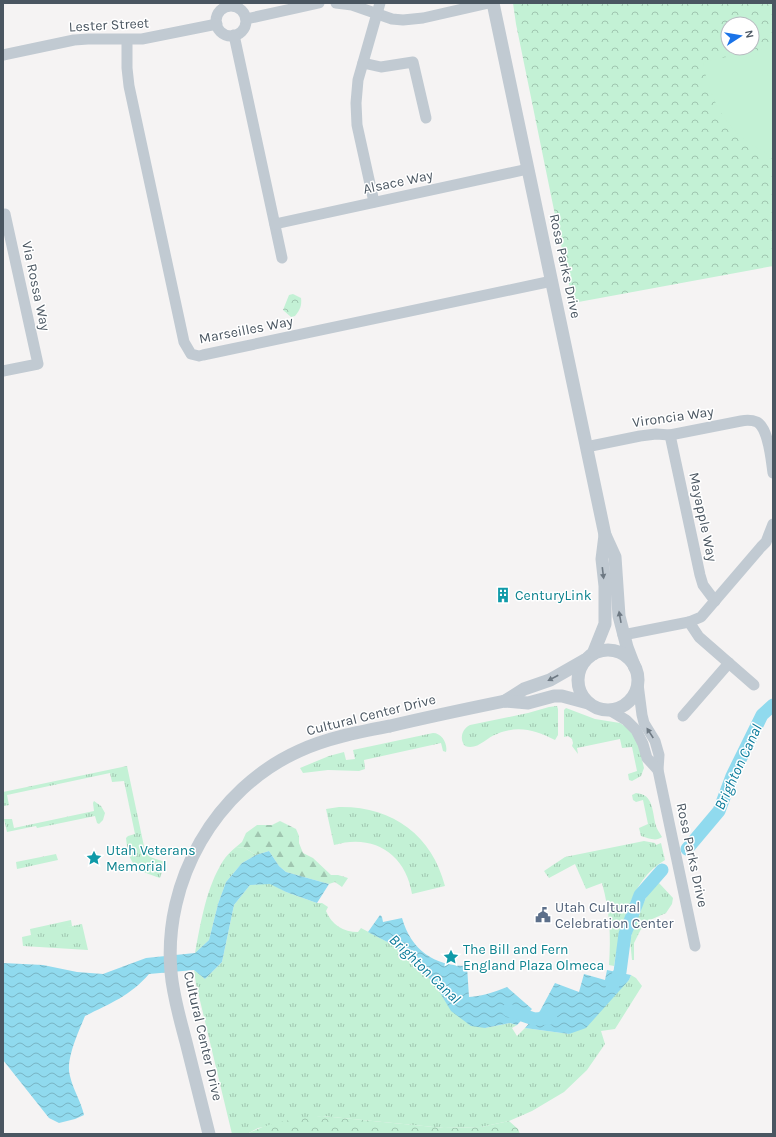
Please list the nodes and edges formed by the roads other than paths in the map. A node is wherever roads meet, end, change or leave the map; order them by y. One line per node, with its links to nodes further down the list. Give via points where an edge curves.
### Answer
1 (319, 3): 8 (street)
2 (336, 3): 7 (street)
3 (380, 3): 7 (street)
4 (489, 3): 7 (street, via 413,20)
5 (493, 3): 15 (street, Rosa Parks Drive)
6 (228, 5): 8 (street, via 242,10); 9 (street, via 218,15)
7 (376, 15): 13 (street)
8 (246, 19): 10 (street, via 245,28)
9 (217, 24): 10 (street, via 225,34); 11 (street, Lester Street, via 156,38)
10 (234, 36): 18 (street)
11 (127, 40): 12 (street, Lester Street, via 74,40); 20 (street, Marseilles Way, via 129,86 184,342 191,354 199,356)
12 (3, 55)
13 (363, 63): 14 (street, via 381,67 413,62); 16 (street, via 358,80 356,114)
14 (426, 118)
15 (528, 169): 16 (street, Alsace Way); 20 (street, Rosa Parks Drive)
16 (374, 202): 18 (street, Alsace Way)
17 (4, 215): 21 (street, Via Rossa Way, via 38,364)
18 (275, 224): 19 (street)
19 (282, 258)
20 (552, 281): 23 (street, Rosa Parks Drive)
21 (3, 371)
22 (670, 435): 23 (street, Vironcia Way, via 640,436); 24 (street, Vironcia Way, via 753,421 765,432); 27 (street, Mayapple Way, via 700,575 703,585)
23 (586, 447): 26 (street, Rosa Parks Drive)
24 (773, 473)
25 (773, 524): 27 (street, via 766,542)
26 (605, 535): 29 (street, Rosa Parks Drive, one-way to 26, via 619,616 616,557); 30 (street, Rosa Parks Drive, one-way to 30, via 602,559 605,586 604,624)
27 (715, 601): 28 (street, via 701,617)
28 (689, 622): 29 (street); 31 (street, via 699,637)
29 (624, 634): 32 (street, Rosa Parks Drive)
30 (590, 656): 32 (street, via 601,651 617,652 631,661); 35 (street, Cultural Center Drive, one-way to 35, via 550,680 524,689); 36 (street, via 578,673 581,693)
31 (729, 663): 34 (street); 38 (street)
32 (635, 668): 33 (street)
33 (638, 684): 37 (street, via 632,699 626,705); 39 (street, Rosa Parks Drive, one-way to 33, via 659,755 655,741 643,719)
34 (754, 685)
35 (505, 701): 36 (street, Cultural Center Drive, via 528,703 562,696); 41 (street, Cultural Center Drive, via 352,734 298,751 240,791 206,832 186,870 177,900 170,956 179,1014)
36 (588, 703): 37 (street, via 595,708)
37 (611, 711): 39 (street, Rosa Parks Drive, via 636,730 647,758)
38 (683, 716)
39 (658, 770): 40 (street, Rosa Parks Drive)
40 (695, 946)
41 (209, 1134)

